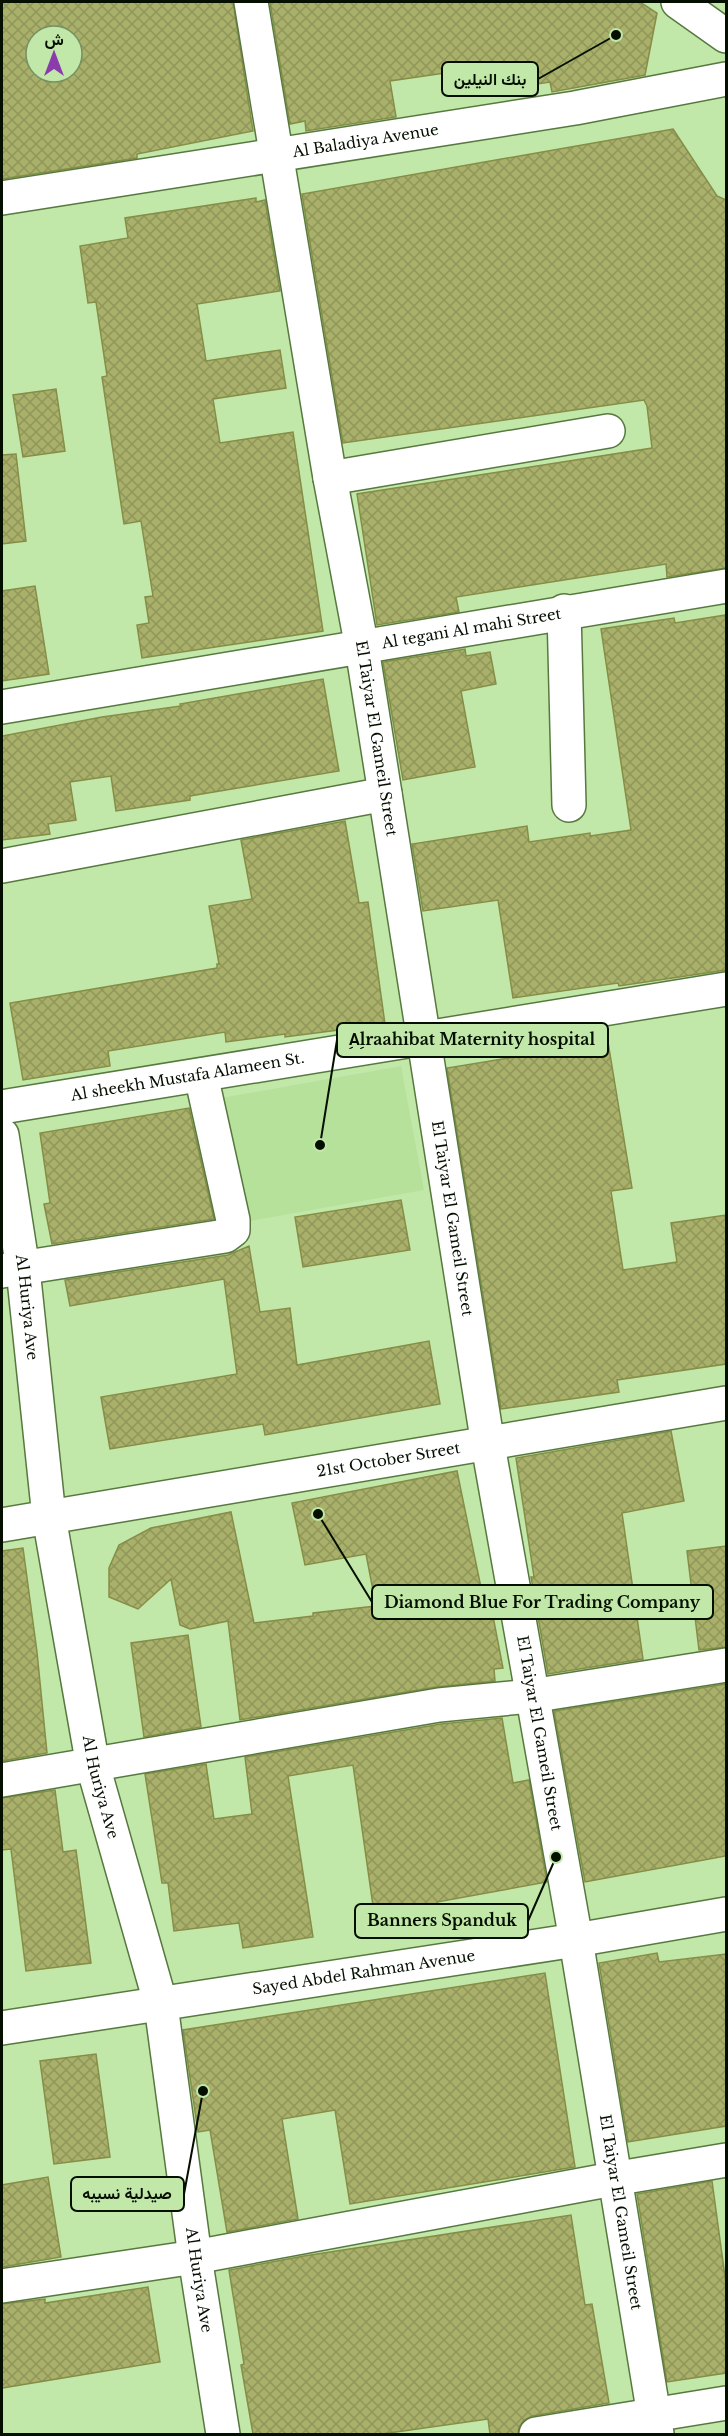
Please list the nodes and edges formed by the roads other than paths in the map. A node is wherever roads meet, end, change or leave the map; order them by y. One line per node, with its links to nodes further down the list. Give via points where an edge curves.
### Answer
1 (251, 2): 5 (street, El Taiyar El Gameil Street)
2 (678, 2): 3 (street)
3 (726, 36)
4 (726, 79): 5 (street, Al Baladiya Avenue, via 575,108)
5 (276, 156): 6 (street, Al Baladiya Avenue); 8 (street, El Taiyar El Gameil Street)
6 (2, 198)
7 (608, 431): 8 (street)
8 (330, 478): 11 (street, El Taiyar El Gameil Street)
9 (726, 586): 10 (street, Al tegani Al mahi Street)
10 (564, 611): 11 (street, Al tegani Al mahi Street); 14 (street)
11 (362, 648): 12 (street, Al tegani Al mahi Street); 13 (street, El Taiyar El Gameil Street)
12 (2, 707)
13 (386, 794): 15 (street); 17 (street, El Taiyar El Gameil Street)
14 (569, 805)
15 (2, 866)
16 (726, 989): 17 (street, Al sheekh Mustafa Alameen St.)
17 (423, 1038): 18 (street, Al sheekh Mustafa Alameen St.); 23 (street, El Taiyar El Gameil Street)
18 (201, 1075): 19 (street, Al sheekh Mustafa Alameen St.); 21 (street, via 233,1230 225,1236)
19 (2, 1107)
20 (2, 1135): 21 (street, Al Huriya Ave)
21 (12, 1270): 24 (street, Al Huriya Ave)
22 (726, 1403): 23 (street, 21st October Street)
23 (488, 1444): 24 (street, 21st October Street); 27 (street, El Taiyar El Gameil Street)
24 (49, 1517): 25 (street, 21st October Street); 28 (street, Al Huriya Ave)
25 (2, 1525)
26 (726, 1665): 27 (street)
27 (531, 1696): 28 (street, via 439,1704); 31 (street, El Taiyar El Gameil Street)
28 (93, 1766): 29 (street); 32 (street, Al Huriya Ave)
29 (2, 1780)
30 (726, 1914): 31 (street, Sayed Abdel Rahman Avenue)
31 (576, 1940): 32 (street, Sayed Abdel Rahman Avenue); 35 (street, El Taiyar El Gameil Street)
32 (161, 2005): 33 (street, Sayed Abdel Rahman Avenue); 36 (street, Al Huriya Ave)
33 (2, 2028)
34 (726, 2160): 35 (street)
35 (613, 2179): 36 (street); 39 (street, El Taiyar El Gameil Street)
36 (195, 2257): 37 (street); 40 (street, Al Huriya Ave)
37 (2, 2286)
38 (726, 2403): 39 (street)
39 (655, 2425): 41 (street)
40 (223, 2434)
41 (536, 2434)

